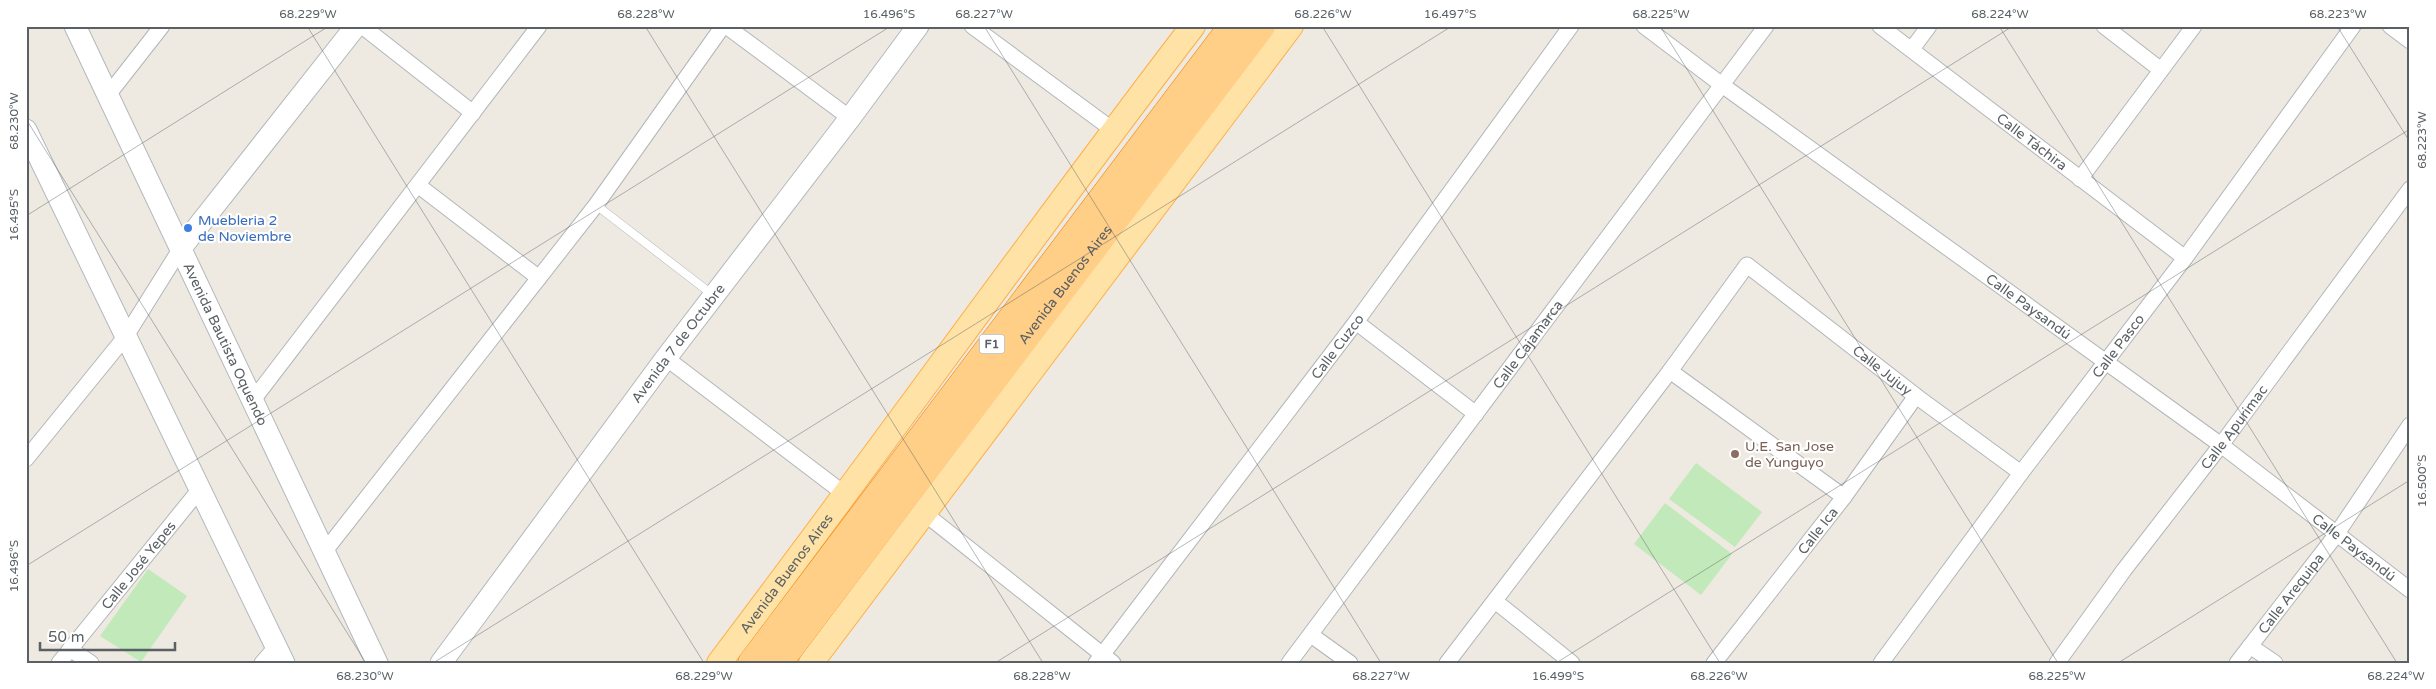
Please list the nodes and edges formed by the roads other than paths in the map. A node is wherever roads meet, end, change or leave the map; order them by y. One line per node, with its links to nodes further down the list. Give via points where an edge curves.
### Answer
1 (75, 26): 26 (main road, Avenida Bautista Oquendo)
2 (162, 26): 26 (street)
3 (356, 26): 35 (main road)
4 (362, 26): 27 (street)
5 (539, 26): 27 (street)
6 (725, 26): 28 (street); 34 (street)
7 (918, 26): 28 (main road, Avenida 7 de Octubre)
8 (972, 26): 30 (street)
9 (1193, 26): 30 (main road, Avenida Buenos Aires)
10 (1233, 26): 69 (highway, Avenida Buenos Aires / F1)
11 (1261, 26): 70 (highway, Avenida Buenos Aires / F1)
12 (1291, 26): 54 (main road, Avenida Buenos Aires)
13 (1571, 26): 39 (street, Calle Cuzco)
14 (1644, 26): 25 (street, Calle Paysandú)
15 (1766, 26): 25 (street, Calle Cajamarca)
16 (1880, 26): 23 (street, Calle Táchira)
17 (1929, 26): 23 (street)
18 (2104, 26): 24 (street)
19 (2194, 26): 24 (street)
20 (2353, 26): 36 (street, Calle Pasco)
21 (2390, 26): 22 (street)
22 (2410, 41)
23 (1912, 49): 31 (street, Calle Táchira)
24 (2162, 70): 31 (street)
25 (1722, 85): 42 (street, Calle Paysandú); 46 (street, Calle Cajamarca)
26 (108, 95): 35 (main road, Avenida Bautista Oquendo)
27 (473, 113): 32 (street)
28 (850, 118): 38 (main road, Avenida 7 de Octubre)
29 (26, 130): 40 (main road)
30 (1113, 130): 52 (main road, Avenida Buenos Aires)
31 (2080, 179): 36 (street, Calle Táchira)
32 (418, 186): 37 (street); 45 (street)
33 (2410, 189): 48 (street, Calle Apurimac)
34 (596, 204): 37 (street); 38 (lane)
35 (181, 248): 40 (street); 45 (main road, Avenida Bautista Oquendo)
36 (2185, 258): 42 (street, Calle Pasco)
37 (539, 278): 56 (street)
38 (715, 296): 41 (main road, Avenida 7 de Octubre)
39 (1356, 322): 46 (street); 63 (street, Calle Cuzco)
40 (126, 336): 49 (street); 51 (main road)
41 (666, 358): 52 (street); 67 (main road, Avenida 7 de Octubre)
42 (2107, 362): 48 (street, Calle Paysandú); 50 (street, Calle Pasco)
43 (1670, 371): 44 (street, Calle Jujuy, via 1747,265); 53 (street); 58 (street)
44 (1916, 396): 50 (street, Calle Jujuy); 53 (street, Calle Ica)
45 (253, 400): 56 (main road, Avenida Bautista Oquendo)
46 (1476, 414): 59 (street, Calle Cajamarca)
47 (2410, 425): 55 (street, Calle Arequipa)
48 (2221, 445): 55 (street, Calle Paysandú); 78 (street, Calle Apurimac)
49 (26, 459)
50 (2021, 473): 77 (street, Calle Pasco)
51 (200, 490): 61 (street, Calle José Yepes); 62 (main road)
52 (846, 495): 68 (main road, Avenida Buenos Aires)
53 (1844, 497): 76 (street, Calle Ica)
54 (924, 513): 63 (street); 71 (main road, Avenida Buenos Aires)
55 (2336, 535): 57 (street, Calle Paysandú); 60 (street, Calle Arequipa)
56 (325, 551): 66 (main road, Avenida Bautista Oquendo)
57 (2410, 590)
58 (1495, 601): 74 (street); 75 (street)
59 (1311, 634): 72 (street, Calle Cajamarca); 73 (street)
60 (2250, 646): 79 (street, Calle Arequipa); 80 (street)
61 (70, 649): 64 (street, Calle José Yepes); 65 (street)
62 (274, 657)
63 (1104, 660)
64 (59, 663)
65 (91, 663)
66 (377, 663)
67 (441, 663)
68 (719, 663)
69 (752, 663)
70 (778, 663)
71 (811, 663)
72 (1289, 663)
73 (1350, 663)
74 (1447, 663)
75 (1572, 663)
76 (1714, 663)
77 (1881, 663)
78 (2057, 663)
79 (2237, 663)
80 (2275, 663)

